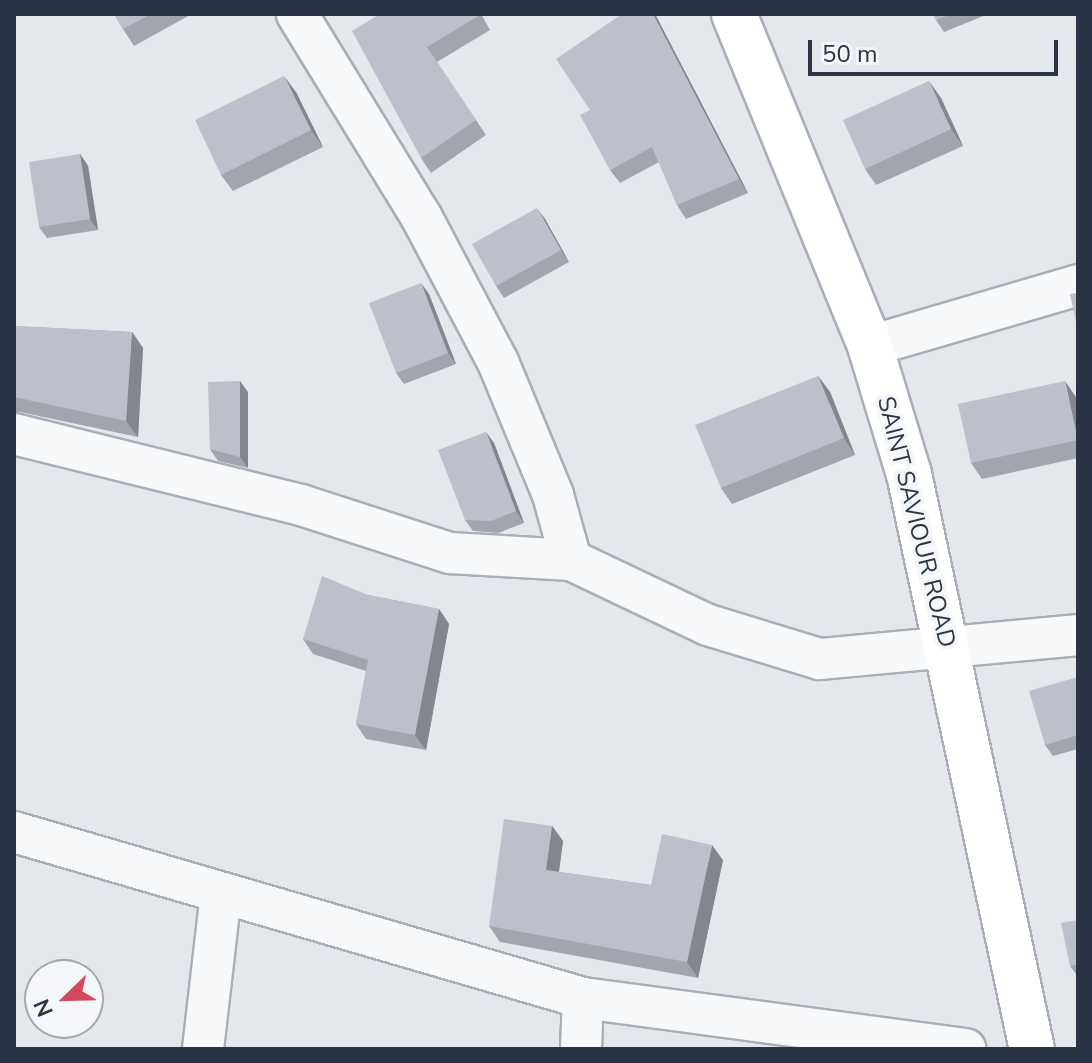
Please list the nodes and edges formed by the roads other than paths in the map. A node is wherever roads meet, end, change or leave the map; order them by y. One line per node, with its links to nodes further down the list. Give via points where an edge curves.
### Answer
1 (297, 14): 6 (street, via 422,218 498,362 553,495)
2 (734, 14): 4 (street, SAINT SAVIOUR ROAD)
3 (1078, 285): 4 (street)
4 (870, 346): 8 (street, SAINT SAVIOUR ROAD, via 909,474)
5 (14, 434): 6 (street, via 301,505 450,553)
6 (571, 560): 8 (street, via 708,625 820,659)
7 (1078, 635): 8 (street)
8 (947, 647): 15 (street, SAINT SAVIOUR ROAD)
9 (14, 832): 10 (street)
10 (221, 894): 11 (street); 12 (street)
11 (583, 998): 13 (street); 14 (street)
12 (203, 1049)
13 (581, 1049)
14 (966, 1049)
15 (1032, 1049)

